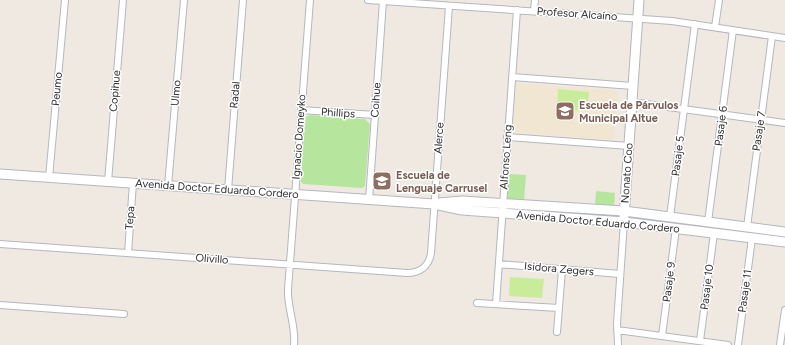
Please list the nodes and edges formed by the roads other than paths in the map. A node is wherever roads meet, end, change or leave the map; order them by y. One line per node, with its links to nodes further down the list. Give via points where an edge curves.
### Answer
1 (65, 0): 35 (street, Peumo)
2 (123, 0): 36 (street, Copihue)
3 (184, 0): 38 (street, Ulmo)
4 (243, 0): 39 (street, Radal)
5 (310, 0): 27 (street, Ignacio Domeyko)
6 (368, 0): 11 (street, Profesor Alcaíno)
7 (483, 0): 14 (street)
8 (535, 0): 16 (street)
9 (638, 0): 17 (main road, Nonato Coo)
10 (719, 0): 19 (street)
11 (383, 1): 12 (street, Profesor Alcaíno); 29 (street, Coihue)
12 (430, 2): 13 (street, Profesor Alcaíno)
13 (449, 6): 14 (street, Profesor Alcaíno); 42 (street, Alerce)
14 (482, 8): 15 (street, Profesor Alcaíno)
15 (517, 10): 16 (street, Profesor Alcaíno); 23 (street, Alfonso Leng)
16 (534, 11): 17 (street, Profesor Alcaíno)
17 (637, 18): 18 (street, Profesor Alcaíno); 24 (main road, Nonato Coo)
18 (695, 24): 19 (street, Profesor Alcaíno); 26 (street, Pasaje 5)
19 (715, 27): 20 (street, Profesor Alcaíno)
20 (733, 30): 21 (street, Profesor Alcaíno); 28 (street, Pasaje 6)
21 (772, 36): 22 (street, Profesor Alcaíno); 30 (street, Pasaje 7)
22 (785, 38)
23 (512, 77): 24 (street); 32 (street, Alfonso Leng)
24 (633, 86): 25 (main road, Nonato Coo)
25 (632, 102): 26 (street); 33 (main road, Nonato Coo)
26 (684, 109): 28 (street); 46 (street, Pasaje 5)
27 (301, 110): 29 (street, Phillips); 40 (street, Ignacio Domeyko)
28 (722, 114): 30 (street); 48 (street, Pasaje 6)
29 (375, 115): 41 (street, Coihue)
30 (761, 120): 31 (street); 49 (street, Pasaje 7)
31 (785, 123)
32 (508, 137): 33 (street); 43 (street, Alfonso Leng)
33 (629, 146): 44 (main road, Nonato Coo)
34 (0, 174): 35 (main road, Avenida Doctor Eduardo Cordero)
35 (49, 178): 36 (main road, Avenida Doctor Eduardo Cordero)
36 (108, 182): 37 (main road, Avenida Doctor Eduardo Cordero)
37 (132, 183): 38 (main road, Avenida Doctor Eduardo Cordero); 56 (street, Tepa)
38 (168, 186): 39 (main road, Avenida Doctor Eduardo Cordero)
39 (228, 190): 40 (main road, Avenida Doctor Eduardo Cordero)
40 (295, 195): 41 (main road, Avenida Doctor Eduardo Cordero); 57 (street, Ignacio Domeyko)
41 (369, 200): 42 (main road, Avenida Doctor Eduardo Cordero)
42 (434, 204): 43 (main road, Avenida Doctor Eduardo Cordero, via 454,201); 45 (main road, Avenida Doctor Eduardo Cordero, via 462,210); 59 (street, Alerce, via 430,257)
43 (503, 204): 44 (main road, Avenida Doctor Eduardo Cordero); 45 (street, Alfonso Leng)
44 (624, 211): 46 (main road, Avenida Doctor Eduardo Cordero); 47 (main road, Nonato Coo)
45 (502, 213): 47 (main road, Avenida Doctor Eduardo Cordero); 58 (street, Alfonso Leng)
46 (670, 217): 48 (main road, Avenida Doctor Eduardo Cordero)
47 (624, 222): 50 (main road, Avenida Doctor Eduardo Cordero); 61 (street, Nonato Coo)
48 (708, 222): 49 (main road, Avenida Doctor Eduardo Cordero)
49 (747, 227): 51 (main road, Avenida Doctor Eduardo Cordero)
50 (676, 228): 52 (main road, Avenida Doctor Eduardo Cordero); 71 (street, Pasaje 9)
51 (785, 232)
52 (714, 233): 53 (main road, Avenida Doctor Eduardo Cordero); 72 (street, Pasaje 10)
53 (752, 238): 54 (main road, Avenida Doctor Eduardo Cordero); 76 (street, Pasaje 11)
54 (785, 242)
55 (0, 244): 56 (street, Olivillo)
56 (128, 253): 57 (street, Olivillo)
57 (290, 264): 59 (street, Olivillo, via 407,273); 73 (street, Ignacio Domeyko, via 288,295 295,332)
58 (499, 264): 60 (street, Isidora Zegers); 63 (street, Alfonso Leng)
59 (423, 268)
60 (562, 270): 61 (street, Isidora Zegers); 65 (street)
61 (620, 274): 69 (street, Nonato Coo)
62 (477, 302): 63 (street)
63 (496, 304): 65 (street)
64 (0, 305): 67 (street)
65 (559, 308): 70 (street)
66 (785, 310): 68 (street)
67 (124, 314)
68 (785, 314): 77 (street)
69 (617, 330): 71 (street); 74 (street, Nonato Coo)
70 (557, 332)
71 (662, 336): 72 (street)
72 (700, 341): 75 (street)
73 (294, 345)
74 (618, 345)
75 (728, 345)
76 (738, 345)
77 (780, 345)

